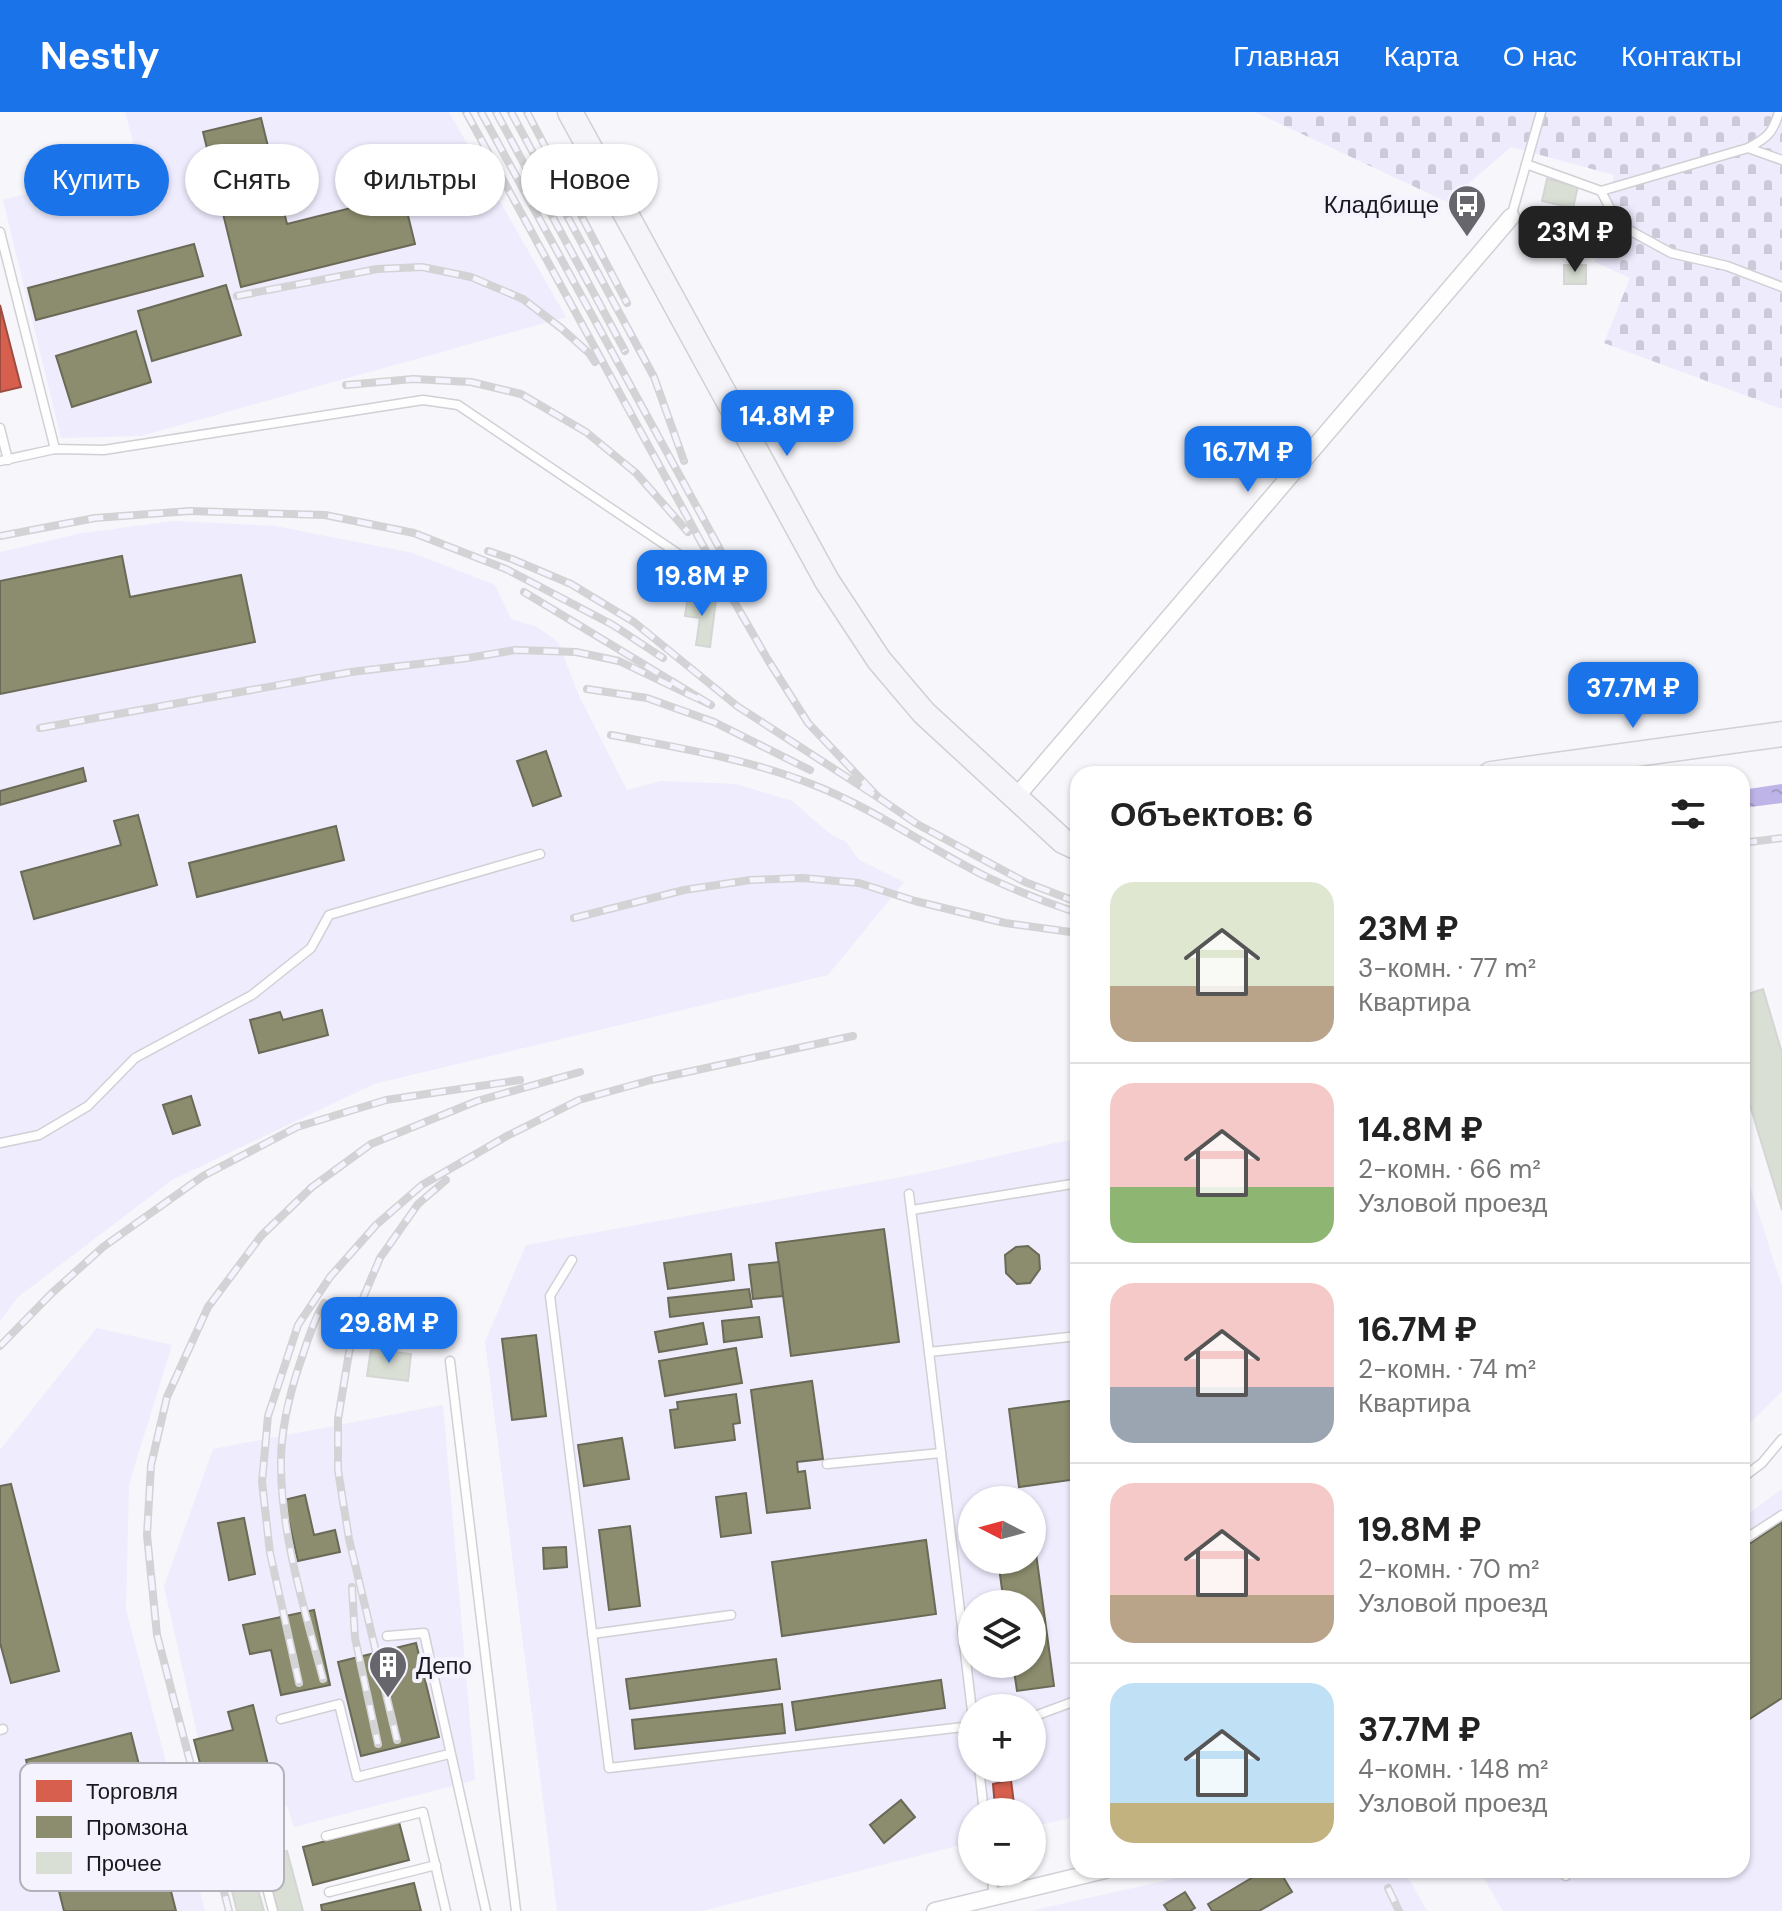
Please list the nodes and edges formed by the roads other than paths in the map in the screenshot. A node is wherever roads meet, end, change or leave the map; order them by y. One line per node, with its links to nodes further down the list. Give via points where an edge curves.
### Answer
1 (570, 112): 17 (street, via 827,581 879,660 924,713)
2 (1541, 112): 6 (lane)
3 (1779, 112): 4 (lane, via 1772,132)
4 (1748, 148): 5 (lane); 7 (lane)
5 (1782, 160)
6 (1526, 164): 7 (lane); 8 (lane)
7 (1601, 191): 10 (lane, via 1618,224 1671,253)
8 (1511, 217): 17 (street)
9 (0, 232): 12 (lane)
10 (1782, 287)
11 (0, 428): 13 (lane)
12 (55, 449): 13 (lane); 14 (lane, via 104,450 423,400 458,405 683,557)
13 (4, 461)
14 (711, 585)
15 (1782, 734): 16 (street)
16 (1549, 766)
17 (1016, 797): 18 (street)
18 (1070, 844)
19 (540, 854): 20 (lane, via 329,915 311,948 252,995 135,1058 88,1106 39,1135)
20 (0, 1143)
21 (1070, 1184): 23 (lane)
22 (909, 1194): 23 (lane)
23 (912, 1210): 26 (lane)
24 (572, 1260): 35 (lane, via 550,1296)
25 (1070, 1337): 26 (lane)
26 (929, 1352): 29 (lane)
27 (450, 1361): 53 (lane)
28 (1782, 1439): 31 (lane)
29 (941, 1453): 30 (lane); 37 (lane)
30 (827, 1464)
31 (1750, 1472)
32 (1782, 1515): 33 (lane)
33 (1750, 1536)
34 (731, 1615): 35 (lane)
35 (592, 1634): 41 (lane, via 609,1768)
36 (387, 1636): 42 (lane, via 424,1633)
37 (970, 1694)
38 (1070, 1703): 39 (lane)
39 (1046, 1712)
40 (281, 1719): 42 (lane, via 339,1704 357,1777)
41 (958, 1728)
42 (449, 1754): 52 (lane)
43 (326, 1836): 44 (lane, via 423,1812)
44 (436, 1865): 48 (lane); 51 (lane)
45 (1072, 1878): 49 (street)
46 (993, 1886): 49 (lane)
47 (268, 1891): 50 (lane)
48 (329, 1892)
49 (995, 1897): 54 (street)
50 (273, 1911)
51 (446, 1911)
52 (486, 1911)
53 (514, 1911)
54 (935, 1911)

